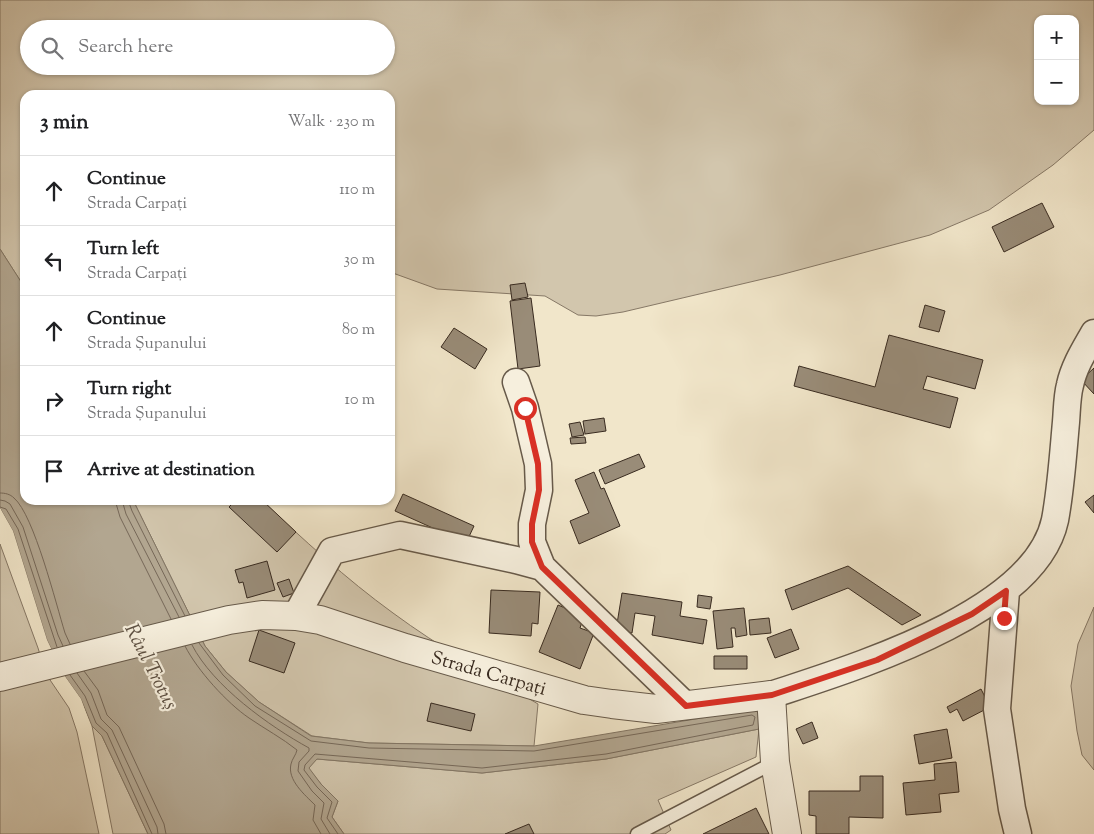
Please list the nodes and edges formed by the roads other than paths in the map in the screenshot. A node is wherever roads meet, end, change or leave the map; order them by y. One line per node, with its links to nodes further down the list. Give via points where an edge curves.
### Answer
1 (1094, 333): 4 (street, via 1070,384 1054,522 1032,565)
2 (516, 382): 3 (street, via 538,464 539,490 532,542)
3 (542, 567): 5 (street, via 400,534 332,551); 8 (street)
4 (1006, 591): 7 (street, via 972,614 877,660); 12 (street, via 997,709)
5 (296, 616): 6 (street, Strada Carpați, via 262,615 229,620); 8 (street, Strada Carpați, via 320,620 584,700 656,709)
6 (0, 678)
7 (772, 695): 8 (street, Strada Carpați); 9 (street)
8 (686, 706)
9 (775, 762): 10 (lane); 11 (street)
10 (637, 834)
11 (787, 834)
12 (1018, 834)

